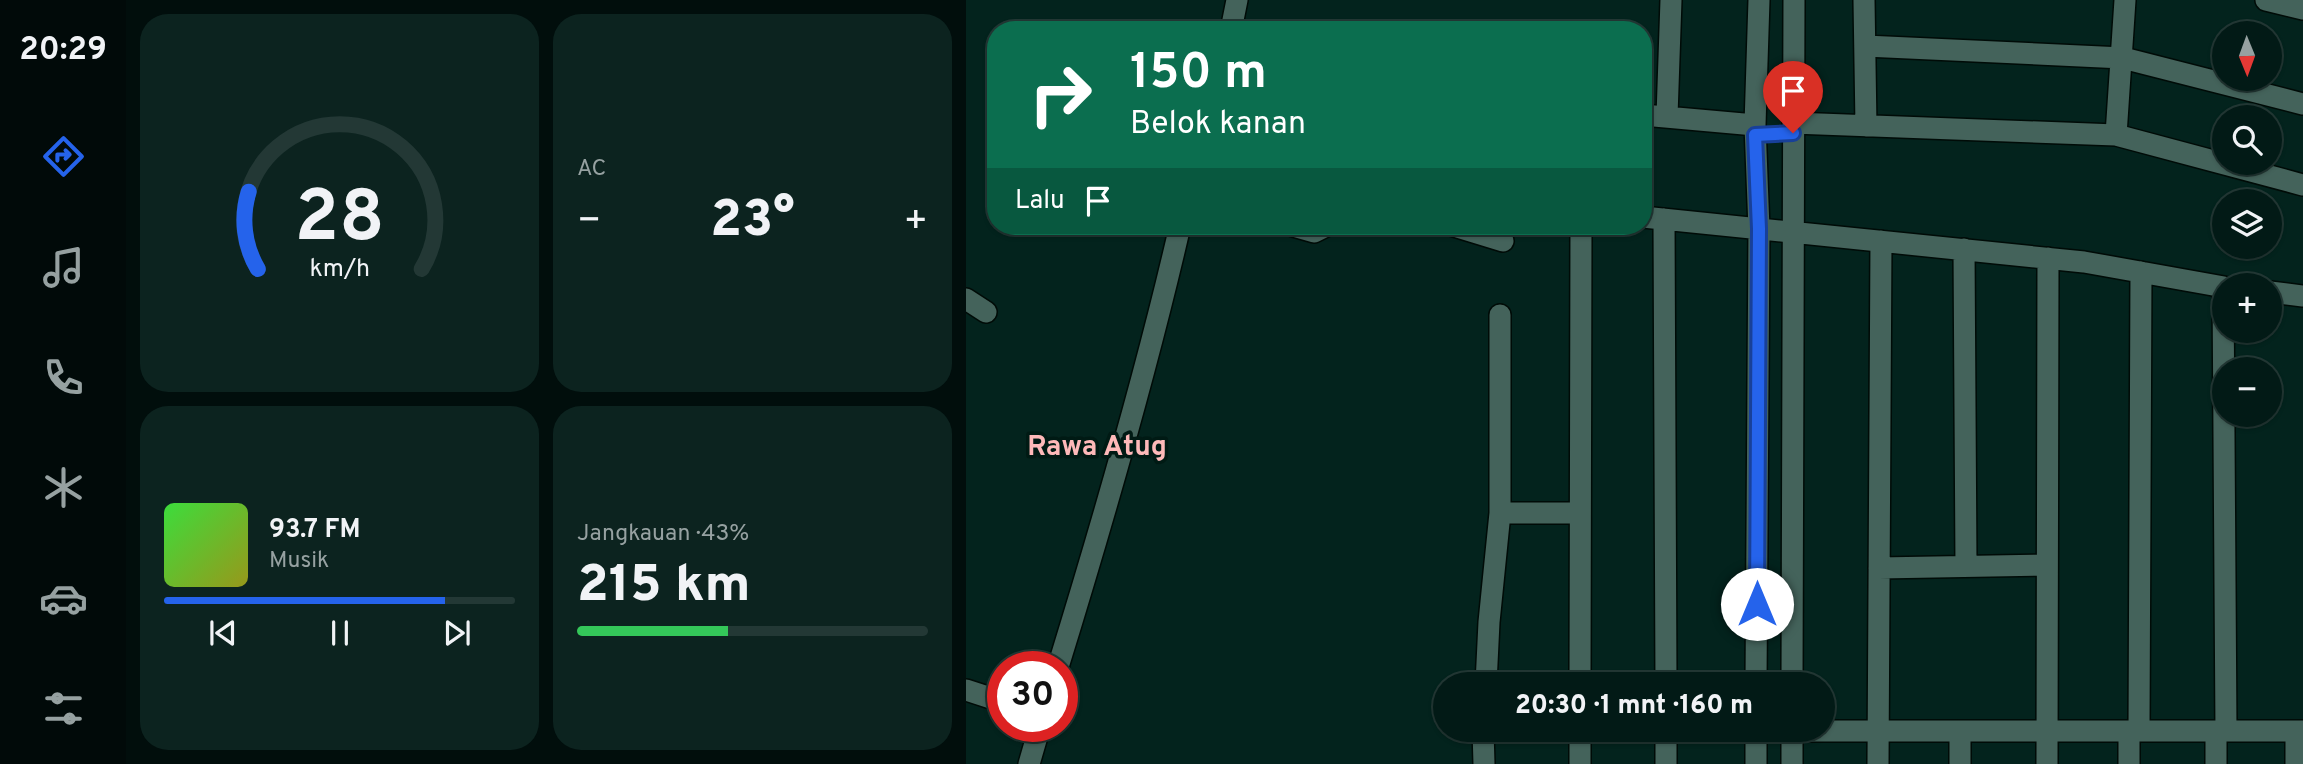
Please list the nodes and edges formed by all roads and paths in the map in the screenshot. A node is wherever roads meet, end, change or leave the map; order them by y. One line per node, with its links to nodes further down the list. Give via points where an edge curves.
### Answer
1 (1237, 0): 9 (street)
2 (1671, 0): 14 (street)
3 (1759, 0): 17 (street)
4 (1794, 0): 16 (street)
5 (1864, 0): 10 (street)
6 (2125, 0): 11 (street)
7 (2266, 0): 8 (street)
8 (2303, 9)
9 (1233, 21)
10 (1865, 46): 11 (street); 15 (street)
11 (2123, 58): 12 (street); 18 (street)
12 (2303, 104)
13 (1652, 115): 14 (street)
14 (1667, 116): 17 (street)
15 (1866, 126): 16 (street); 18 (street)
16 (1790, 130): 17 (street); 22 (street)
17 (1758, 132): 21 (street)
18 (2116, 135): 19 (street)
19 (2303, 185)
20 (1654, 218): 21 (street); 46 (street)
21 (1761, 229): 22 (street); 47 (street)
22 (1792, 232): 27 (street); 48 (street)
23 (1178, 235): 43 (street, via 1161,311)
24 (1483, 235): 26 (street)
25 (1581, 235): 39 (street)
26 (1503, 241)
27 (1881, 241): 28 (street); 42 (street)
28 (1964, 249): 29 (street); 41 (street)
29 (2048, 258): 30 (street); 40 (street)
30 (2141, 272): 31 (street); 55 (street)
31 (2212, 285)
32 (2282, 293): 33 (street)
33 (2303, 296)
34 (966, 299): 35 (street)
35 (986, 312)
36 (1500, 316): 38 (street)
37 (2223, 343): 56 (street)
38 (1500, 513): 39 (street); 44 (street)
39 (1580, 513): 45 (street)
40 (2047, 565): 41 (street); 54 (street)
41 (1966, 566): 42 (street)
42 (1879, 568): 52 (street)
43 (1063, 651)
44 (1487, 672)
45 (1580, 672)
46 (1666, 672)
47 (1756, 672)
48 (1792, 672)
49 (966, 690): 50 (street)
50 (987, 697)
51 (1835, 730): 52 (street)
52 (1878, 731): 53 (street); 70 (street)
53 (1960, 731): 54 (street); 71 (street)
54 (2047, 731): 55 (street); 72 (street)
55 (2134, 731): 56 (street); 73 (street)
56 (2221, 731): 57 (street); 74 (street)
57 (2300, 731): 75 (street)
58 (1035, 742): 64 (street)
59 (1483, 742): 65 (street)
60 (1580, 742): 66 (street)
61 (1666, 742): 67 (street)
62 (1756, 742): 68 (street)
63 (1792, 742): 69 (street)
64 (1029, 764)
65 (1483, 764)
66 (1580, 764)
67 (1666, 764)
68 (1756, 764)
69 (1792, 764)
70 (1878, 764)
71 (1960, 764)
72 (2047, 764)
73 (2129, 764)
74 (2216, 764)
75 (2296, 764)

